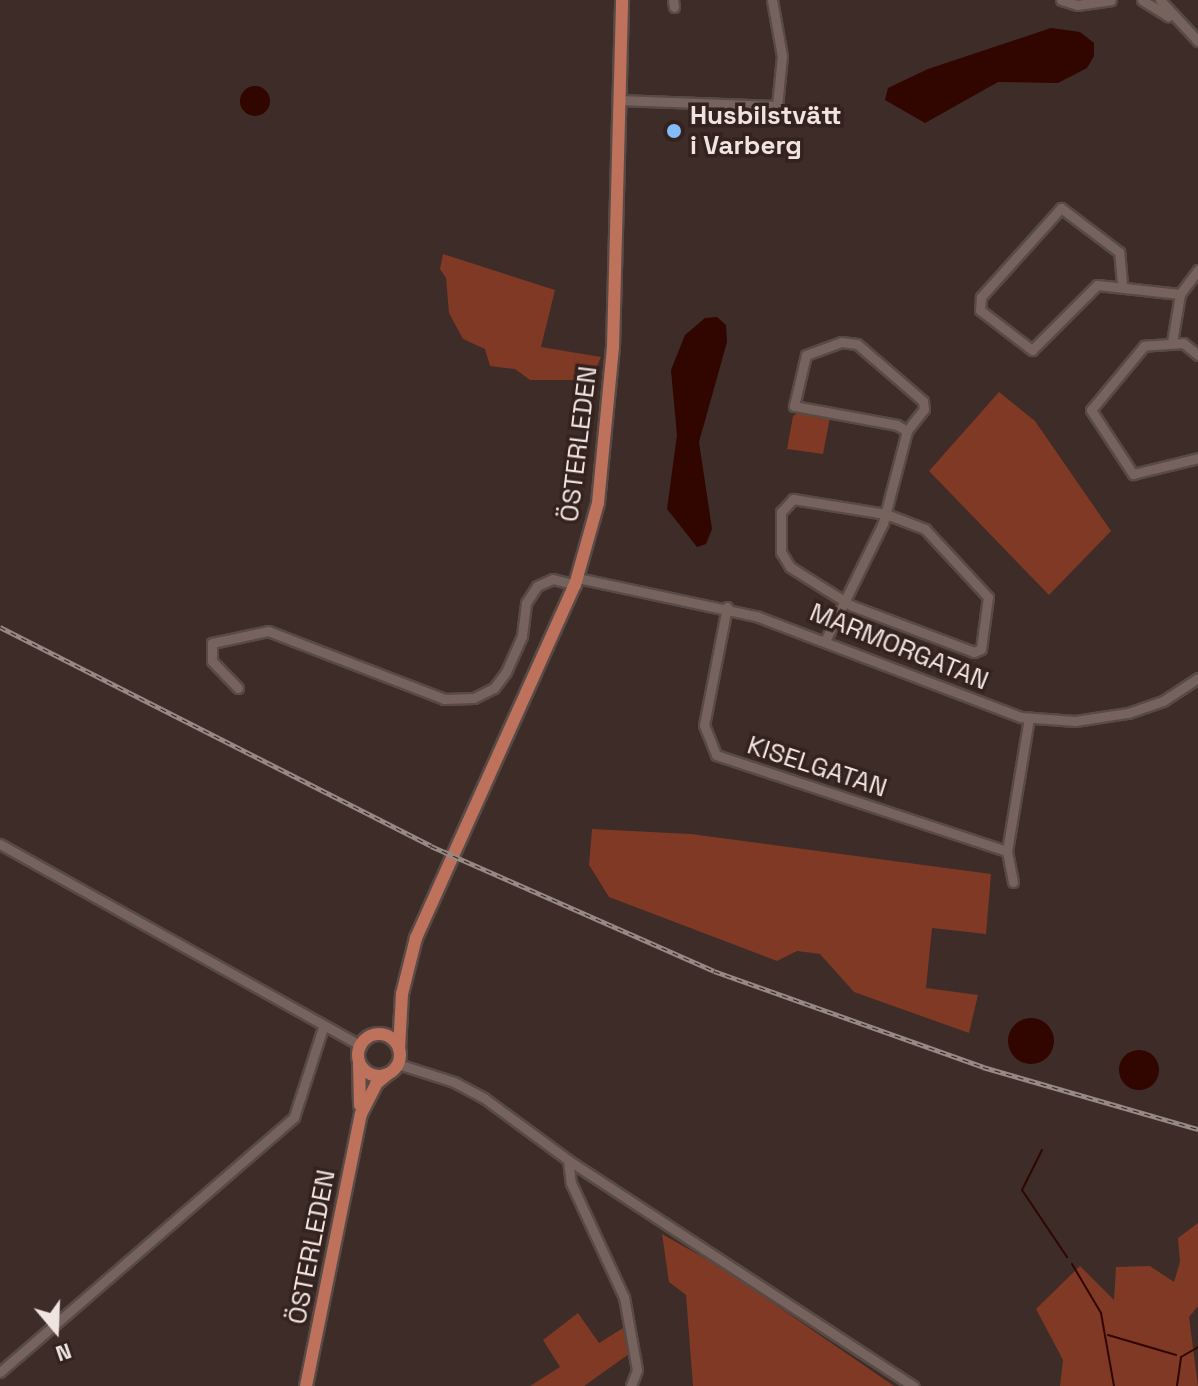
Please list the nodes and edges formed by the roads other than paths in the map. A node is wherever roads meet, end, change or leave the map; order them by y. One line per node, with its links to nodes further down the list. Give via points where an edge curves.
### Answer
1 (622, 0): 11 (main road, ÖSTERLEDEN)
2 (772, 0): 11 (street, via 782,56 777,106)
3 (1061, 0): 8 (street)
4 (1095, 0): 8 (street)
5 (1111, 0): 8 (street)
6 (1142, 0): 9 (street)
7 (1160, 0): 9 (street)
8 (1085, 4)
9 (1181, 24): 10 (street)
10 (1198, 41)
11 (619, 100): 20 (main road, ÖSTERLEDEN, via 613,348 602,478)
12 (1198, 270): 14 (street)
13 (1122, 284): 13 (street, via 1092,288 1032,350 985,316 979,304 1061,208 1119,252); 14 (street)
14 (1180, 294): 15 (street)
15 (1172, 342): 16 (street, via 1187,345); 18 (street, via 1140,349 1094,403 1092,413 1133,474)
16 (1198, 355)
17 (907, 431): 17 (street, via 794,406 806,355 841,342 857,344 923,401); 19 (street)
18 (1198, 458)
19 (886, 514): 21 (street); 21 (street, via 793,499 783,506 784,560); 21 (street, via 925,529 986,593 989,612 981,649 974,652)
20 (576, 581): 22 (street, MARMORGATAN); 25 (street, MARMORGATAN, via 553,579 537,586 526,603 522,636 506,672 494,688 474,698 444,699 268,631 212,643 212,661); 30 (main road, ÖSTERLEDEN, via 433,894)
21 (845, 601): 23 (street)
22 (727, 607): 23 (street, MARMORGATAN); 28 (street, KISELGATAN, via 704,725 716,755)
23 (825, 641): 26 (street, MARMORGATAN)
24 (1198, 678): 26 (street, MARMORGATAN, via 1163,701 1128,713 1075,721)
25 (238, 688)
26 (1029, 718): 28 (street)
27 (0, 844): 31 (street)
28 (1007, 851): 29 (street)
29 (1013, 882)
30 (401, 1000): 32 (main road, ÖSTERLEDEN, via 392,1020); 33 (main road, ÖSTERLEDEN)
31 (323, 1027): 34 (street); 39 (street, via 294,1117)
32 (373, 1035): 33 (main road, via 390,1038); 34 (main road, ÖSTERLEDEN)
33 (399, 1049): 35 (main road, ÖSTERLEDEN)
34 (360, 1053): 36 (main road, via 367,1072); 37 (main road, ÖSTERLEDEN)
35 (398, 1064): 36 (main road, ÖSTERLEDEN); 38 (street, via 468,1089)
36 (388, 1074): 37 (main road, ÖSTERLEDEN, via 365,1101)
37 (360, 1117): 40 (main road, ÖSTERLEDEN)
38 (568, 1160): 41 (street, via 571,1183 624,1297 637,1370); 42 (street)
39 (0, 1372)
40 (306, 1386)
41 (631, 1386)
42 (914, 1386)

